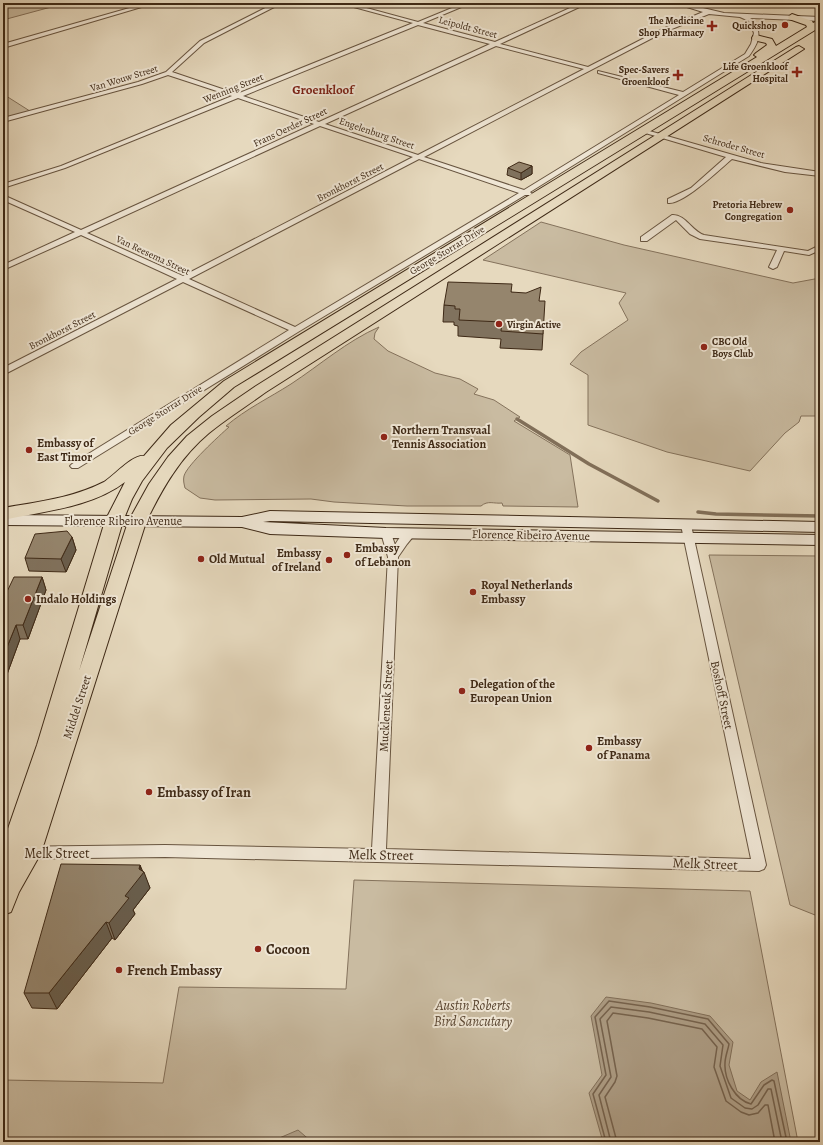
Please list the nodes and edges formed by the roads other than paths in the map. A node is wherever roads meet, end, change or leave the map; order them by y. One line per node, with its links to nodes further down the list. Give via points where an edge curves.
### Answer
1 (152, 3): 18 (street)
2 (279, 3): 22 (street, Van Wouw Street, via 202,42)
3 (342, 3): 13 (street, Leipoldt Street)
4 (468, 3): 13 (street, Wenning Street)
5 (585, 3): 16 (street, Frans Oerder Street)
6 (678, 3): 7 (street)
7 (708, 12): 9 (street); 20 (street, Bronkhorst Street, via 660,32)
8 (820, 15): 9 (street)
9 (745, 16): 10 (street); 15 (street, via 757,31)
10 (792, 17): 11 (street); 14 (main road, via 805,21)
11 (820, 19)
12 (820, 22): 14 (main road, George Storrar Drive)
13 (419, 23): 16 (street, Leipoldt Street); 24 (street, Wenning Street)
14 (811, 28): 19 (main road, George Storrar Drive)
15 (756, 38): 19 (main road, via 769,41 772,45 757,56); 23 (street, George Storrar Drive, via 747,55)
16 (495, 43): 20 (street, Leipoldt Street); 26 (street, Frans Oerder Street)
17 (807, 44): 28 (main road, George Storrar Drive)
18 (3, 46)
19 (756, 60): 27 (main road, George Storrar Drive)
20 (590, 69): 30 (street, Bronkhorst Street)
21 (600, 72): 23 (street)
22 (168, 73): 24 (street, Engelenburg Street); 25 (street, Van Wouw Street)
23 (684, 94): 34 (street, George Storrar Drive)
24 (238, 96): 26 (street, Engelenburg Street); 33 (street, Wenning Street, via 63,167)
25 (3, 120)
26 (320, 124): 30 (street, Engelenburg Street); 38 (street, Frans Oerder Street)
27 (644, 131): 28 (street, Schroder Street); 34 (main road, George Storrar Drive)
28 (663, 136): 29 (street, Schroder Street); 31 (main road, George Storrar Drive)
29 (731, 156): 32 (street, Schroder Street, via 776,169); 36 (street, via 693,189)
30 (418, 157): 34 (street, Engelenburg Street); 47 (street, Bronkhorst Street)
31 (604, 173): 34 (main road, via 589,177 557,197); 37 (main road, George Storrar Drive)
32 (820, 174)
33 (3, 186)
34 (529, 195): 37 (main road, via 544,203); 40 (main road, George Storrar Drive); 48 (street, George Storrar Drive)
35 (3, 197): 38 (street, Van Reesema Street)
36 (671, 201)
37 (545, 209): 44 (main road, George Storrar Drive)
38 (82, 233): 46 (street, Frans Oerder Street); 47 (street, Van Reesema Street)
39 (644, 239): 42 (street, via 675,217 696,235)
40 (460, 242): 43 (main road, George Storrar Drive); 44 (main road, via 461,249)
41 (820, 247): 42 (street, via 809,254)
42 (781, 249): 45 (street)
43 (439, 255): 44 (main road); 50 (main road, George Storrar Drive, via 229,384 197,409)
44 (472, 256): 56 (main road, George Storrar Drive, via 261,389 203,430 164,474)
45 (773, 267)
46 (3, 268)
47 (183, 279): 48 (street, Van Reesema Street); 49 (street, Bronkhorst Street)
48 (295, 330): 51 (street, George Storrar Drive)
49 (3, 372)
50 (162, 442): 52 (main road, via 120,479 100,490 70,500); 55 (main road, George Storrar Drive, via 136,478)
51 (75, 466)
52 (3, 514)
53 (3, 520): 55 (main road, Florence Ribeiro Avenue)
54 (519, 520): 57 (main road, Florence Ribeiro Avenue, via 270,516); 59 (main road, Florence Ribeiro Avenue); 62 (main road, via 528,526 556,529)
55 (114, 521): 56 (main road, Florence Ribeiro Avenue); 65 (main road, Middel Street)
56 (137, 522): 57 (main road, Florence Ribeiro Avenue); 65 (main road, Middel Street)
57 (242, 522): 61 (main road, Florence Ribeiro Avenue, via 270,529)
58 (820, 527): 59 (main road, Florence Ribeiro Avenue)
59 (687, 531): 62 (main road, Florence Ribeiro Avenue); 63 (main road, Florence Ribeiro Avenue); 67 (street, Boshoff Street)
60 (411, 533): 61 (main road, Florence Ribeiro Avenue); 62 (main road, Florence Ribeiro Avenue); 64 (street)
61 (386, 534): 64 (street, Muckleneuk Street)
62 (566, 535)
63 (820, 540)
64 (393, 557): 66 (street, Muckleneuk Street)
65 (15, 853): 66 (street, Melk Street); 68 (main road, Middel Street)
66 (379, 855): 67 (street, Melk Street)
67 (759, 865)
68 (5, 897)

